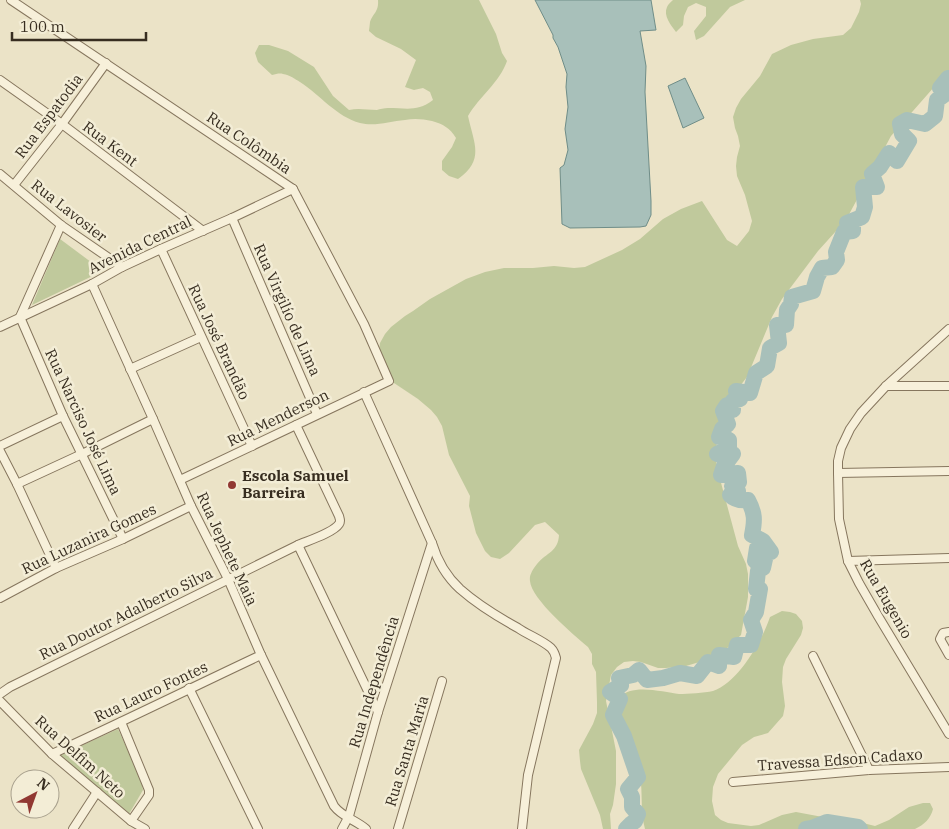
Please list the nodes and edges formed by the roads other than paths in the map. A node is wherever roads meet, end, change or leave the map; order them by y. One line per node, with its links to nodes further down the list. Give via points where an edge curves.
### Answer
1 (11, 0): 2 (street, Rua Colômbia)
2 (106, 63): 4 (street, Rua Espatodia); 7 (street, Rua Colômbia)
3 (0, 80): 4 (street, Rua Kent)
4 (62, 124): 6 (street, Rua Espatodia); 10 (street, Rua Kent)
5 (0, 176): 6 (street, Rua Lavosier)
6 (14, 185): 9 (street, Rua Lavosier)
7 (293, 189): 8 (street, Avenida Central); 19 (street, Rua Colômbia, via 364,324)
8 (232, 218): 10 (street, Avenida Central); 23 (street, Rua Virgilío de Lima)
9 (61, 225): 12 (street, Rua Lavosier); 14 (street)
10 (203, 231): 11 (street, Avenida Central)
11 (161, 249): 12 (street, Avenida Central); 17 (street, Rua José Brandão)
12 (122, 267): 13 (street, Avenida Central)
13 (92, 284): 14 (street, Avenida Central); 18 (street, Rua Jephete Maia)
14 (20, 317): 15 (street, Avenida Central); 24 (street, Rua Narciso José Lima)
15 (0, 327)
16 (949, 329): 20 (street, Rua Eugenio)
17 (201, 337): 18 (street); 28 (street, Rua José Brandão)
18 (130, 369): 25 (street, Rua Jephete Maia)
19 (389, 381): 22 (street, Rua Menderson)
20 (886, 386): 21 (street); 32 (street, Rua Eugenio, via 850,429 841,448)
21 (949, 386)
22 (364, 392): 23 (street, Rua Menderson); 37 (street)
23 (317, 414): 26 (street, Rua Menderson)
24 (63, 416): 27 (street); 30 (street, Rua Narciso José Lima)
25 (153, 418): 30 (street); 33 (street, Rua Jephete Maia)
26 (296, 425): 28 (street, Rua Menderson); 38 (street, Rua Doutor Adalberto Silva, via 340,523)
27 (0, 446)
28 (252, 446): 33 (street, Rua Menderson)
29 (0, 452): 34 (street)
30 (82, 454): 34 (street); 36 (street, Rua Narciso José Lima)
31 (949, 472): 32 (street)
32 (838, 473): 40 (street, Rua Eugenio, via 839,519)
33 (180, 480): 35 (street, Rua Jephete Maia)
34 (17, 484): 41 (street)
35 (191, 506): 36 (street, Rua Luzanira Gomes); 42 (street, Rua Jephete Maia)
36 (123, 539): 41 (street, Rua Luzanira Gomes)
37 (432, 543): 52 (street, Rua Independência); 68 (street, via 436,556 459,588 505,621 551,648 555,654 528,775)
38 (298, 545): 42 (street, Rua Doutor Adalberto Silva); 52 (street)
39 (949, 558): 40 (street)
40 (848, 561): 54 (street, Rua Eugenio)
41 (56, 568): 43 (street, Rua Luzanira Gomes)
42 (228, 579): 45 (street, Rua Jephete Maia); 50 (street, Rua Doutor Adalberto Silva)
43 (0, 598)
44 (949, 632): 46 (street, via 940,637)
45 (261, 655): 49 (street, Rua Lauro Fontes); 60 (street, Rua Jephete Maia, via 334,806)
46 (949, 655)
47 (813, 656): 57 (street)
48 (442, 681): 67 (street, Rua Santa Maria)
49 (189, 688): 53 (street, Rua Lauro Fontes); 64 (street)
50 (0, 694)
51 (0, 702): 55 (street, Rua Delfim Neto)
52 (378, 712): 60 (street, Rua Independência)
53 (121, 722): 55 (street, Rua Lauro Fontes); 61 (street, via 149,790 149,795)
54 (949, 734)
55 (52, 754): 59 (street, Rua Delfim Neto)
56 (949, 768): 57 (street, Travessa Edson Cadaxo)
57 (869, 770): 58 (street, Travessa Edson Cadaxo)
58 (733, 782)
59 (97, 792): 61 (street, Rua Delfim Neto); 62 (street)
60 (348, 816): 65 (street, Rua Independência); 66 (street, Rua Jephete Maia)
61 (131, 821): 63 (street, Rua Delfim Neto)
62 (73, 829)
63 (146, 829)
64 (258, 829)
65 (342, 829)
66 (366, 829)
67 (398, 829)
68 (522, 829)

